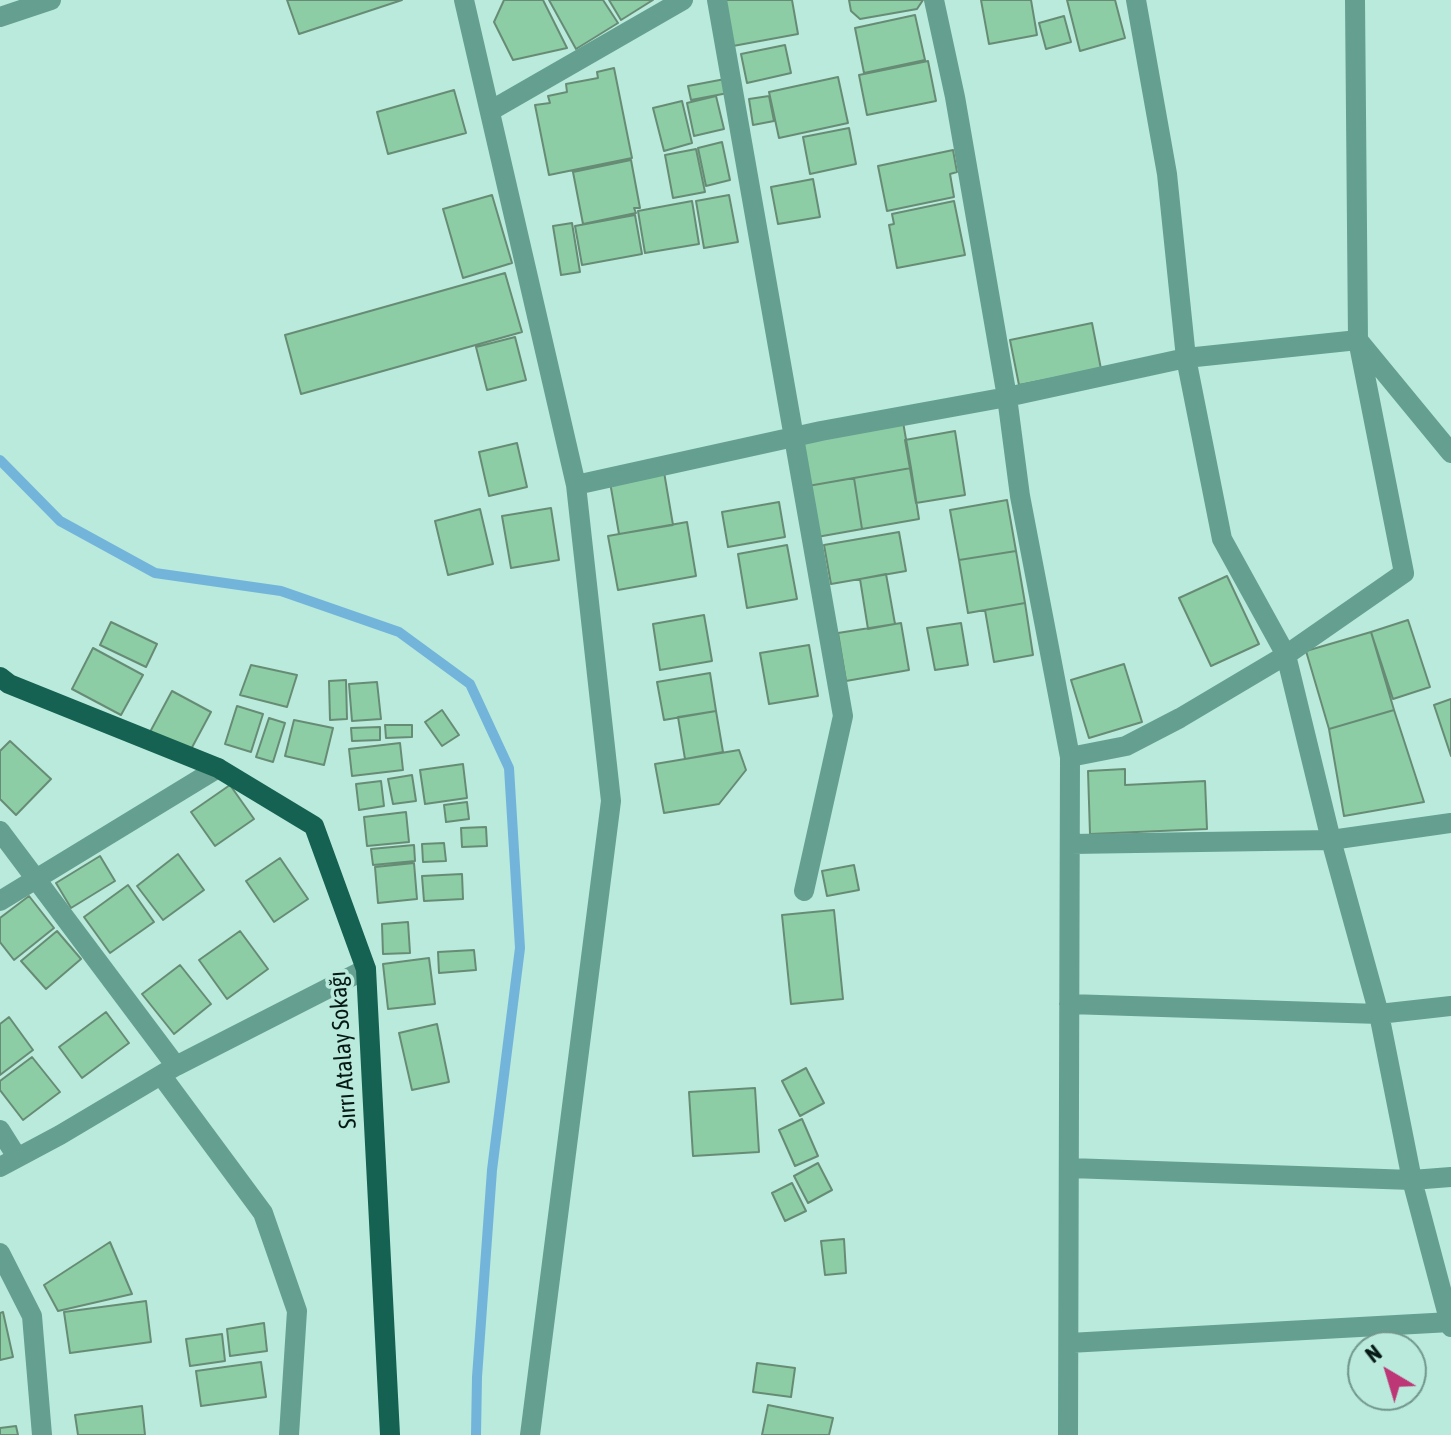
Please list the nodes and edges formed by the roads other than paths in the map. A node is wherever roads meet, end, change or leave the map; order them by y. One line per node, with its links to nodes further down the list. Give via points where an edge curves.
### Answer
1 (51, 0): 8 (street)
2 (464, 0): 9 (street)
3 (683, 0): 9 (street)
4 (717, 0): 13 (street)
5 (934, 0): 12 (street)
6 (1136, 0): 11 (street, via 1167,174)
7 (1355, 0): 10 (street)
8 (0, 17)
9 (490, 111): 15 (street)
10 (1358, 340): 11 (street); 14 (street); 16 (street, via 1404,573)
11 (1186, 358): 12 (street); 16 (street, via 1222,539)
12 (1007, 397): 13 (street); 18 (street, via 1020,496)
13 (792, 439): 15 (street); 25 (street, via 843,716)
14 (1451, 453)
15 (576, 485): 43 (street, via 611,801)
16 (1286, 655): 18 (street, via 1126,746); 22 (street)
17 (3, 684): 19 (main road, Sırrı Atalay Sokağı)
18 (1070, 757): 23 (street)
19 (218, 768): 24 (street); 27 (main road, Sırrı Atalay Sokağı, via 314,826)
20 (1451, 823): 22 (street)
21 (0, 831): 24 (street)
22 (1331, 840): 23 (street); 30 (street)
23 (1071, 844): 28 (street)
24 (36, 881): 26 (street); 31 (street)
25 (804, 891)
26 (0, 901)
27 (366, 969): 31 (street); 42 (main road, Sırrı Atalay Sokağı)
28 (1069, 1004): 30 (street); 34 (street)
29 (1451, 1006): 30 (street)
30 (1379, 1014): 36 (street)
31 (168, 1070): 33 (street); 41 (street, via 263,1213 297,1311)
32 (0, 1130): 33 (street)
33 (9, 1162)
34 (1070, 1168): 36 (street); 39 (street)
35 (1451, 1177): 36 (street)
36 (1412, 1180): 38 (street)
37 (0, 1253): 40 (street, via 32,1316)
38 (1451, 1324): 39 (street)
39 (1069, 1343): 44 (street)
40 (42, 1435)
41 (289, 1435)
42 (390, 1435)
43 (530, 1435)
44 (1068, 1435)

